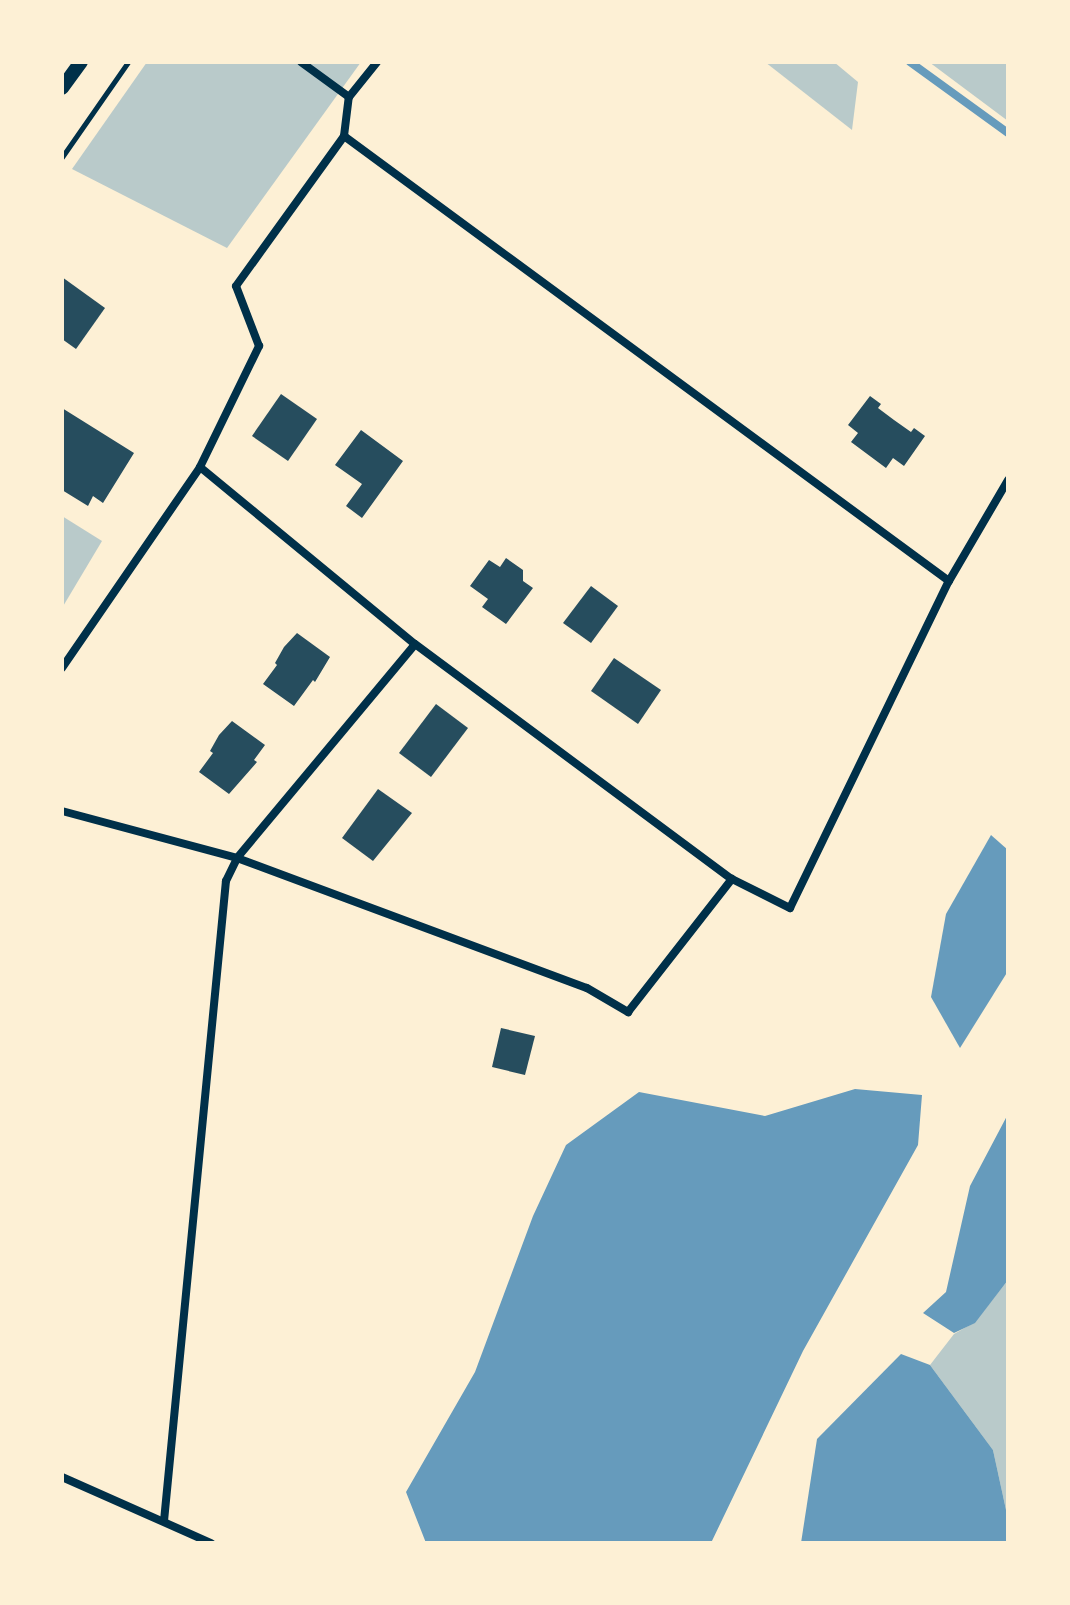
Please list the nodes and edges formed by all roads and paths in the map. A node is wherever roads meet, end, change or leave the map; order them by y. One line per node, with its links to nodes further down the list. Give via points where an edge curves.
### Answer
1 (81, 62): 5 (street)
2 (128, 62): 8 (path)
3 (301, 62): 6 (street)
4 (377, 62): 6 (street)
5 (62, 88)
6 (349, 97): 7 (street)
7 (344, 136): 9 (street, via 236,286 259,346); 11 (street)
8 (62, 157)
9 (200, 467): 12 (street); 13 (street)
10 (1008, 480): 11 (street)
11 (949, 581): 16 (street, via 790,908)
12 (415, 644): 15 (street); 16 (street)
13 (62, 668)
14 (62, 811): 15 (street)
15 (237, 858): 16 (street, via 587,988 628,1012); 18 (street, via 226,881)
16 (732, 879)
17 (62, 1477): 18 (street)
18 (164, 1521): 19 (street)
19 (211, 1543)

